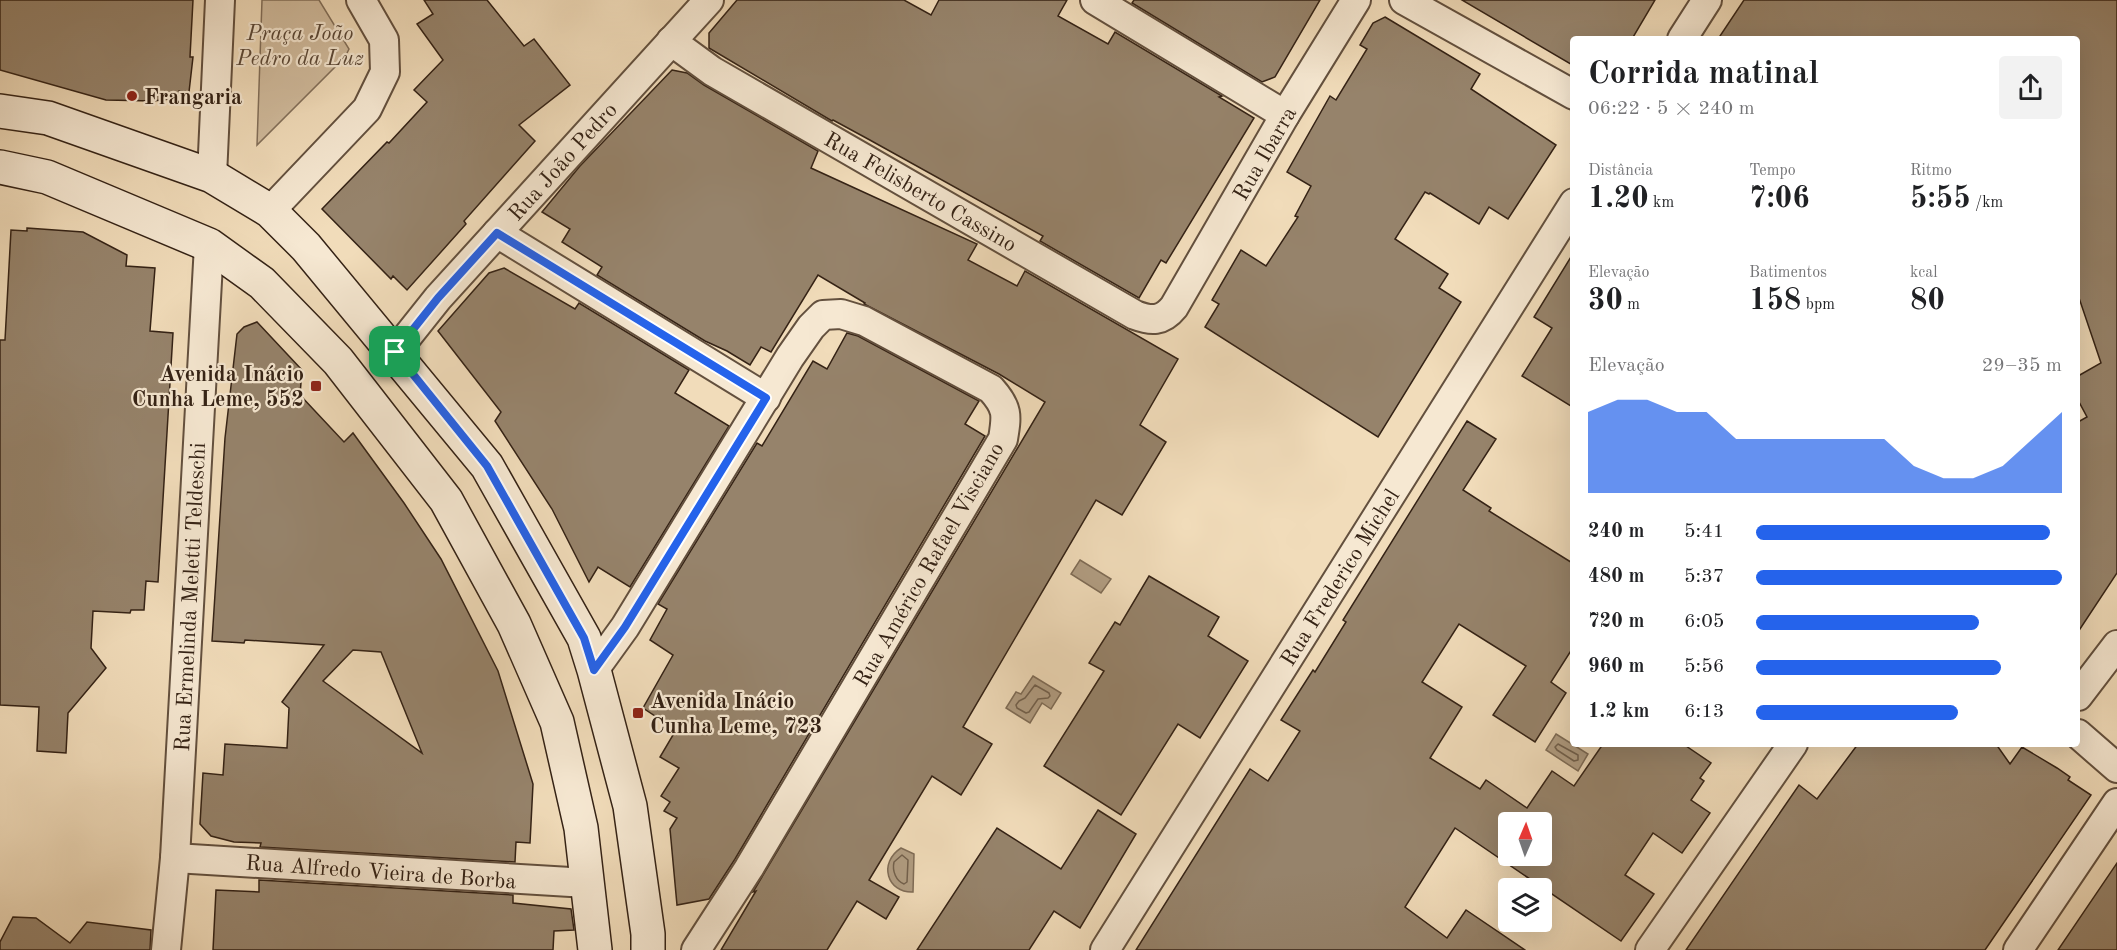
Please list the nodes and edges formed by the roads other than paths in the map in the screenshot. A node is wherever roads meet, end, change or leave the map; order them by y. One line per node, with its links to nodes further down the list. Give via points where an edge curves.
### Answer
1 (220, 0): 14 (street)
2 (361, 0): 16 (street, via 384,40 385,72 367,109)
3 (709, 0): 9 (street, Rua João Pedro)
4 (1095, 0): 12 (street)
5 (1356, 0): 12 (street, Rua Ibarra)
6 (1404, 0): 10 (street)
7 (1707, 0): 8 (street)
8 (1684, 36)
9 (671, 41): 17 (street, Rua João Pedro); 19 (street, Rua Felisberto Cassino, via 712,71 1135,315 1149,321 1160,319)
10 (1570, 93)
11 (0, 111): 14 (street, via 48,118)
12 (1285, 115): 19 (street, Rua Ibarra)
13 (0, 167): 18 (street, via 47,177)
14 (212, 176): 16 (street)
15 (1570, 209): 35 (street, Rua Frederico Michel)
16 (270, 210): 20 (street)
17 (497, 233): 20 (street, Rua João Pedro); 21 (street)
18 (209, 244): 29 (street, Rua Ermelinda Meletti Teldeschi); 30 (street, via 262,283 339,361 446,500 514,624 557,722 581,828)
19 (1174, 307)
20 (395, 352): 23 (street, via 487,466 584,638)
21 (766, 398): 23 (street, Rua Américo Rafael Visciano, via 625,627); 34 (street, Rua Américo Rafael Visciano, via 811,327 823,315 841,314 864,321 991,389 1004,403 1006,419 1003,440 750,868)
22 (2117, 645): 24 (street)
23 (594, 670): 33 (street, via 630,806)
24 (2080, 693)
25 (2080, 736): 27 (street)
26 (1791, 747): 36 (street)
27 (2117, 768)
28 (2117, 802): 37 (street)
29 (175, 858): 30 (street, Rua Alfredo Vieira de Borba); 31 (street, Rua Ermelinda Meletti Teldeschi)
30 (587, 884): 32 (street)
31 (166, 950)
32 (595, 950)
33 (648, 950)
34 (696, 950)
35 (1105, 950)
36 (1650, 950)
37 (2018, 950)

